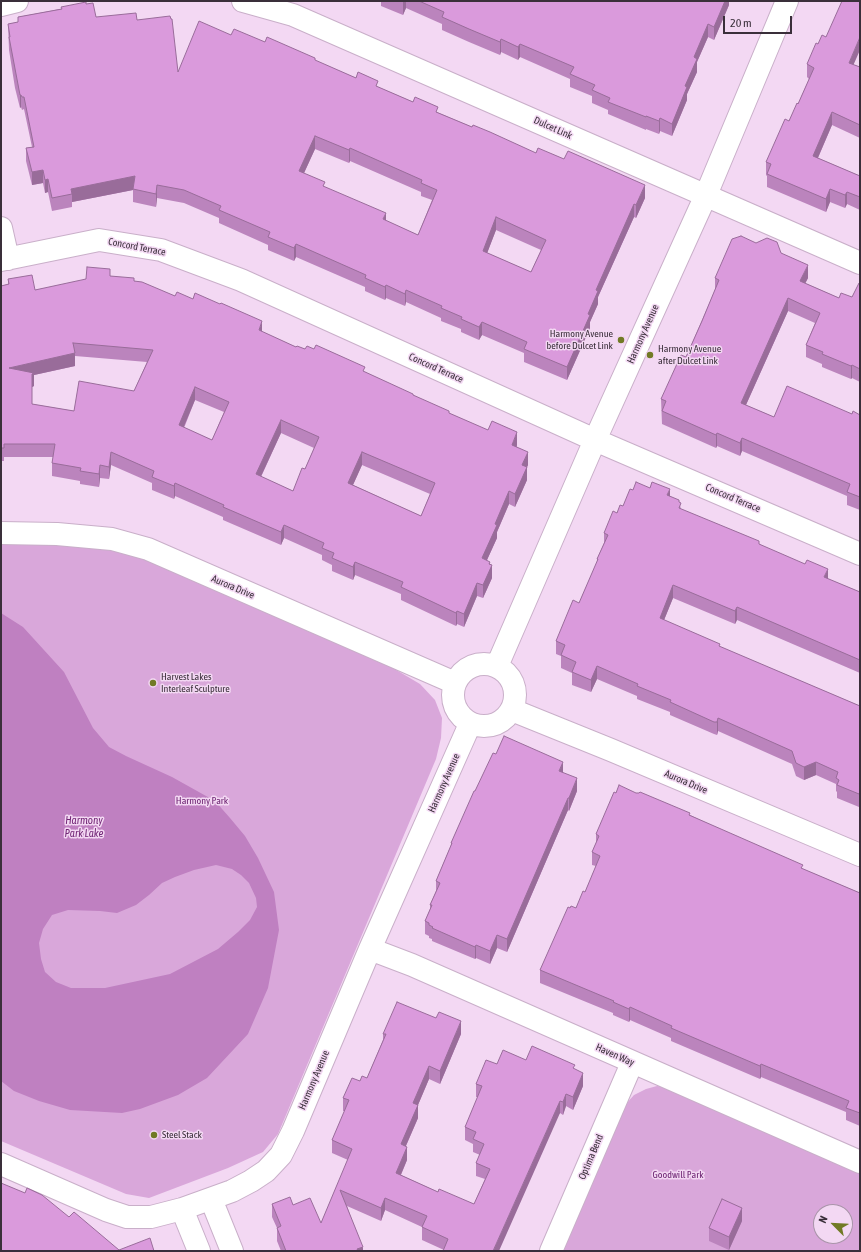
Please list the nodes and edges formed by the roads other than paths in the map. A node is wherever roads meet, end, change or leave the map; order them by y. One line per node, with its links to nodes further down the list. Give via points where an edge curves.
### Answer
1 (17, 1): 4 (street)
2 (243, 1): 5 (street, Dulcet Link, via 293,15)
3 (787, 1): 5 (street, Harmony Avenue)
4 (1, 5)
5 (706, 194): 8 (street, Dulcet Link); 9 (street, Harmony Avenue)
6 (1, 228): 7 (street)
7 (4, 260): 9 (street, Concord Terrace, via 99,240 161,250 241,280)
8 (860, 262)
9 (595, 440): 11 (street, Concord Terrace); 12 (street, Harmony Avenue)
10 (1, 533): 13 (street, Aurora Drive, via 112,539 148,549)
11 (860, 554)
12 (497, 666): 13 (street, via 473,666 462,672); 14 (street, via 508,674 514,685 516,698)
13 (455, 683): 15 (street, via 452,694 455,706 460,716)
14 (512, 710): 15 (street, via 494,725 482,727); 16 (street, Aurora Drive)
15 (470, 724): 17 (street, Harmony Avenue)
16 (860, 855)
17 (370, 948): 18 (street, Haven Way); 21 (street, Harmony Avenue, via 281,1155 266,1171 251,1181)
18 (632, 1063): 19 (street, Haven Way); 25 (street, Optima Bend)
19 (860, 1162)
20 (1, 1164): 22 (street, Harmony Avenue, via 106,1210 128,1217 151,1217)
21 (211, 1198): 22 (street, Harmony Avenue); 24 (street)
22 (182, 1209): 23 (street)
23 (199, 1251)
24 (232, 1251)
25 (551, 1251)

